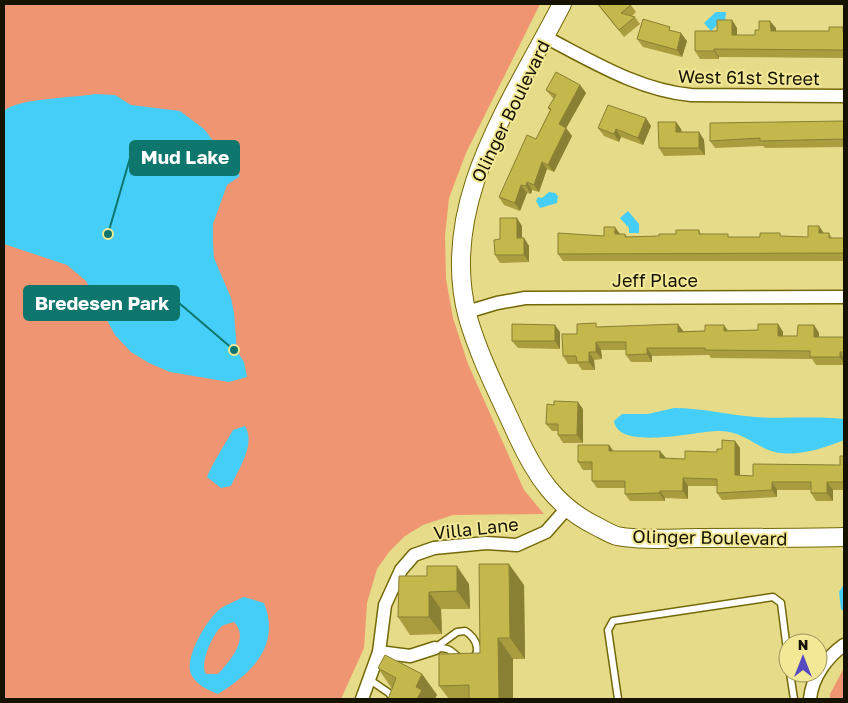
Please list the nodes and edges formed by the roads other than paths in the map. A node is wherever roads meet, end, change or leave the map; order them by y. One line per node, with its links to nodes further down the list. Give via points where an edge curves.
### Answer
1 (562, 4): 2 (street, Olinger Boulevard)
2 (545, 37): 3 (street, West 61st Street, via 625,78 669,93); 5 (street, Olinger Boulevard, via 488,146 475,179 466,212 462,247 462,282)
3 (844, 96)
4 (844, 297): 5 (street, Jeff Place, via 525,298)
5 (467, 312): 6 (street, Olinger Boulevard, via 489,374 523,448 543,483)
6 (567, 508): 7 (street, Olinger Boulevard, via 586,522 616,535 657,538); 11 (street, Villa Lane, via 546,532 517,545 486,543 434,548 414,555 401,570 389,596)
7 (844, 537)
8 (785, 633): 16 (lane, via 781,603 773,597 613,621 608,630)
9 (844, 645): 18 (street, via 826,661 816,677)
10 (435, 648): 10 (lane, via 457,632 465,631 477,641 474,657 469,660 462,660 447,649); 11 (street, via 410,656)
11 (379, 652): 12 (street, Villa Lane)
12 (370, 680): 14 (street, Villa Lane); 15 (lane)
13 (792, 683): 17 (lane)
14 (362, 699)
15 (393, 699)
16 (618, 699)
17 (794, 699)
18 (810, 699)

